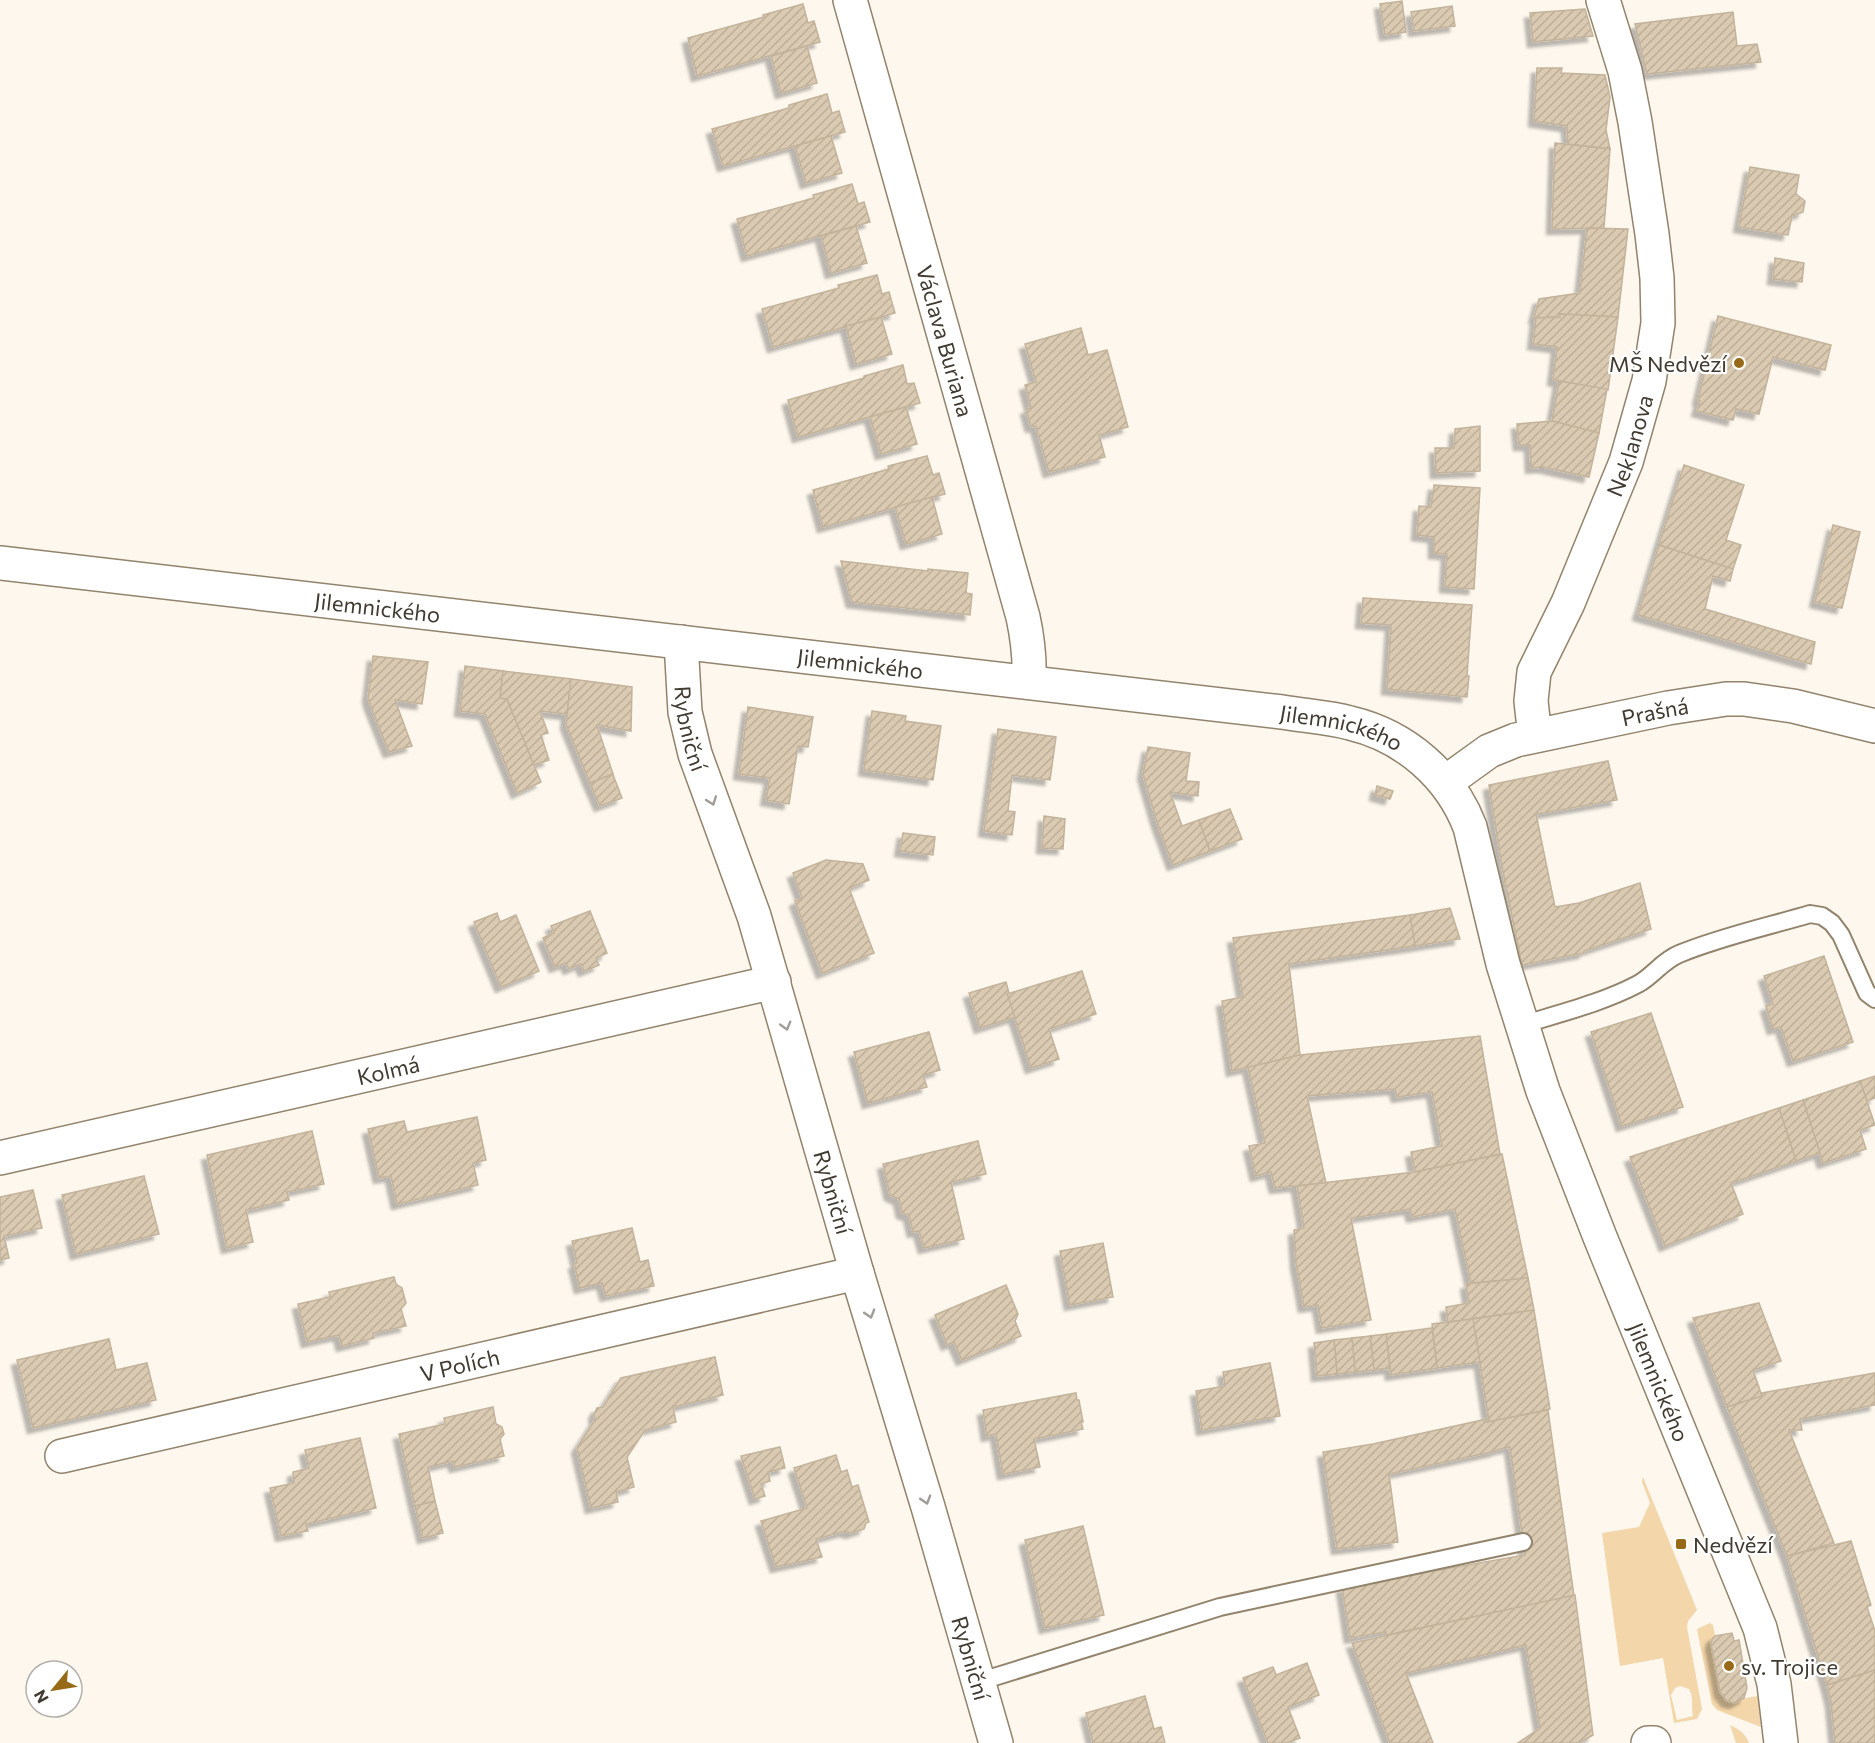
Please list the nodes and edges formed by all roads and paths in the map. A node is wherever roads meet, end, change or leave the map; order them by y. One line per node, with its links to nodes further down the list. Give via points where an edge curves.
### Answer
1 (850, 0): 5 (street, Václava Buriana, via 1023,617 1029,643)
2 (1603, 0): 7 (street, Neklanova, via 1625,71 1635,122 1652,234 1658,323 1649,381 1626,462 1568,603 1534,672 1531,701)
3 (0, 563): 4 (street, Jilemnického)
4 (681, 642): 5 (street, Jilemnického); 9 (street, Rybniční, one-way to 9, via 682,685 695,754)
5 (1029, 682): 8 (street, Jilemnického, via 1348,722 1394,740)
6 (1875, 726): 7 (street, Prašná, via 1793,706 1726,699)
7 (1537, 735): 8 (street, Prašná, via 1489,752)
8 (1446, 782): 11 (street, Jilemnického, via 1474,839 1503,964)
9 (774, 982): 12 (street, Kolmá); 13 (street, Rybniční, one-way to 13)
10 (1875, 999): 11 (lane, via 1867,993 1832,923 1822,915 1810,914 1680,954 1625,990)
11 (1522, 1025): 20 (street, Jilemnického, via 1591,1217 1760,1628 1774,1684)
12 (0, 1158)
13 (857, 1273): 14 (street, V Polích); 16 (street, Rybniční, one-way to 16)
14 (62, 1456)
15 (1523, 1542): 16 (lane, via 1220,1607)
16 (978, 1682): 17 (street, Rybniční)
17 (996, 1743)
18 (1648, 1743): 19 (street)
19 (1654, 1743)
20 (1781, 1743)

